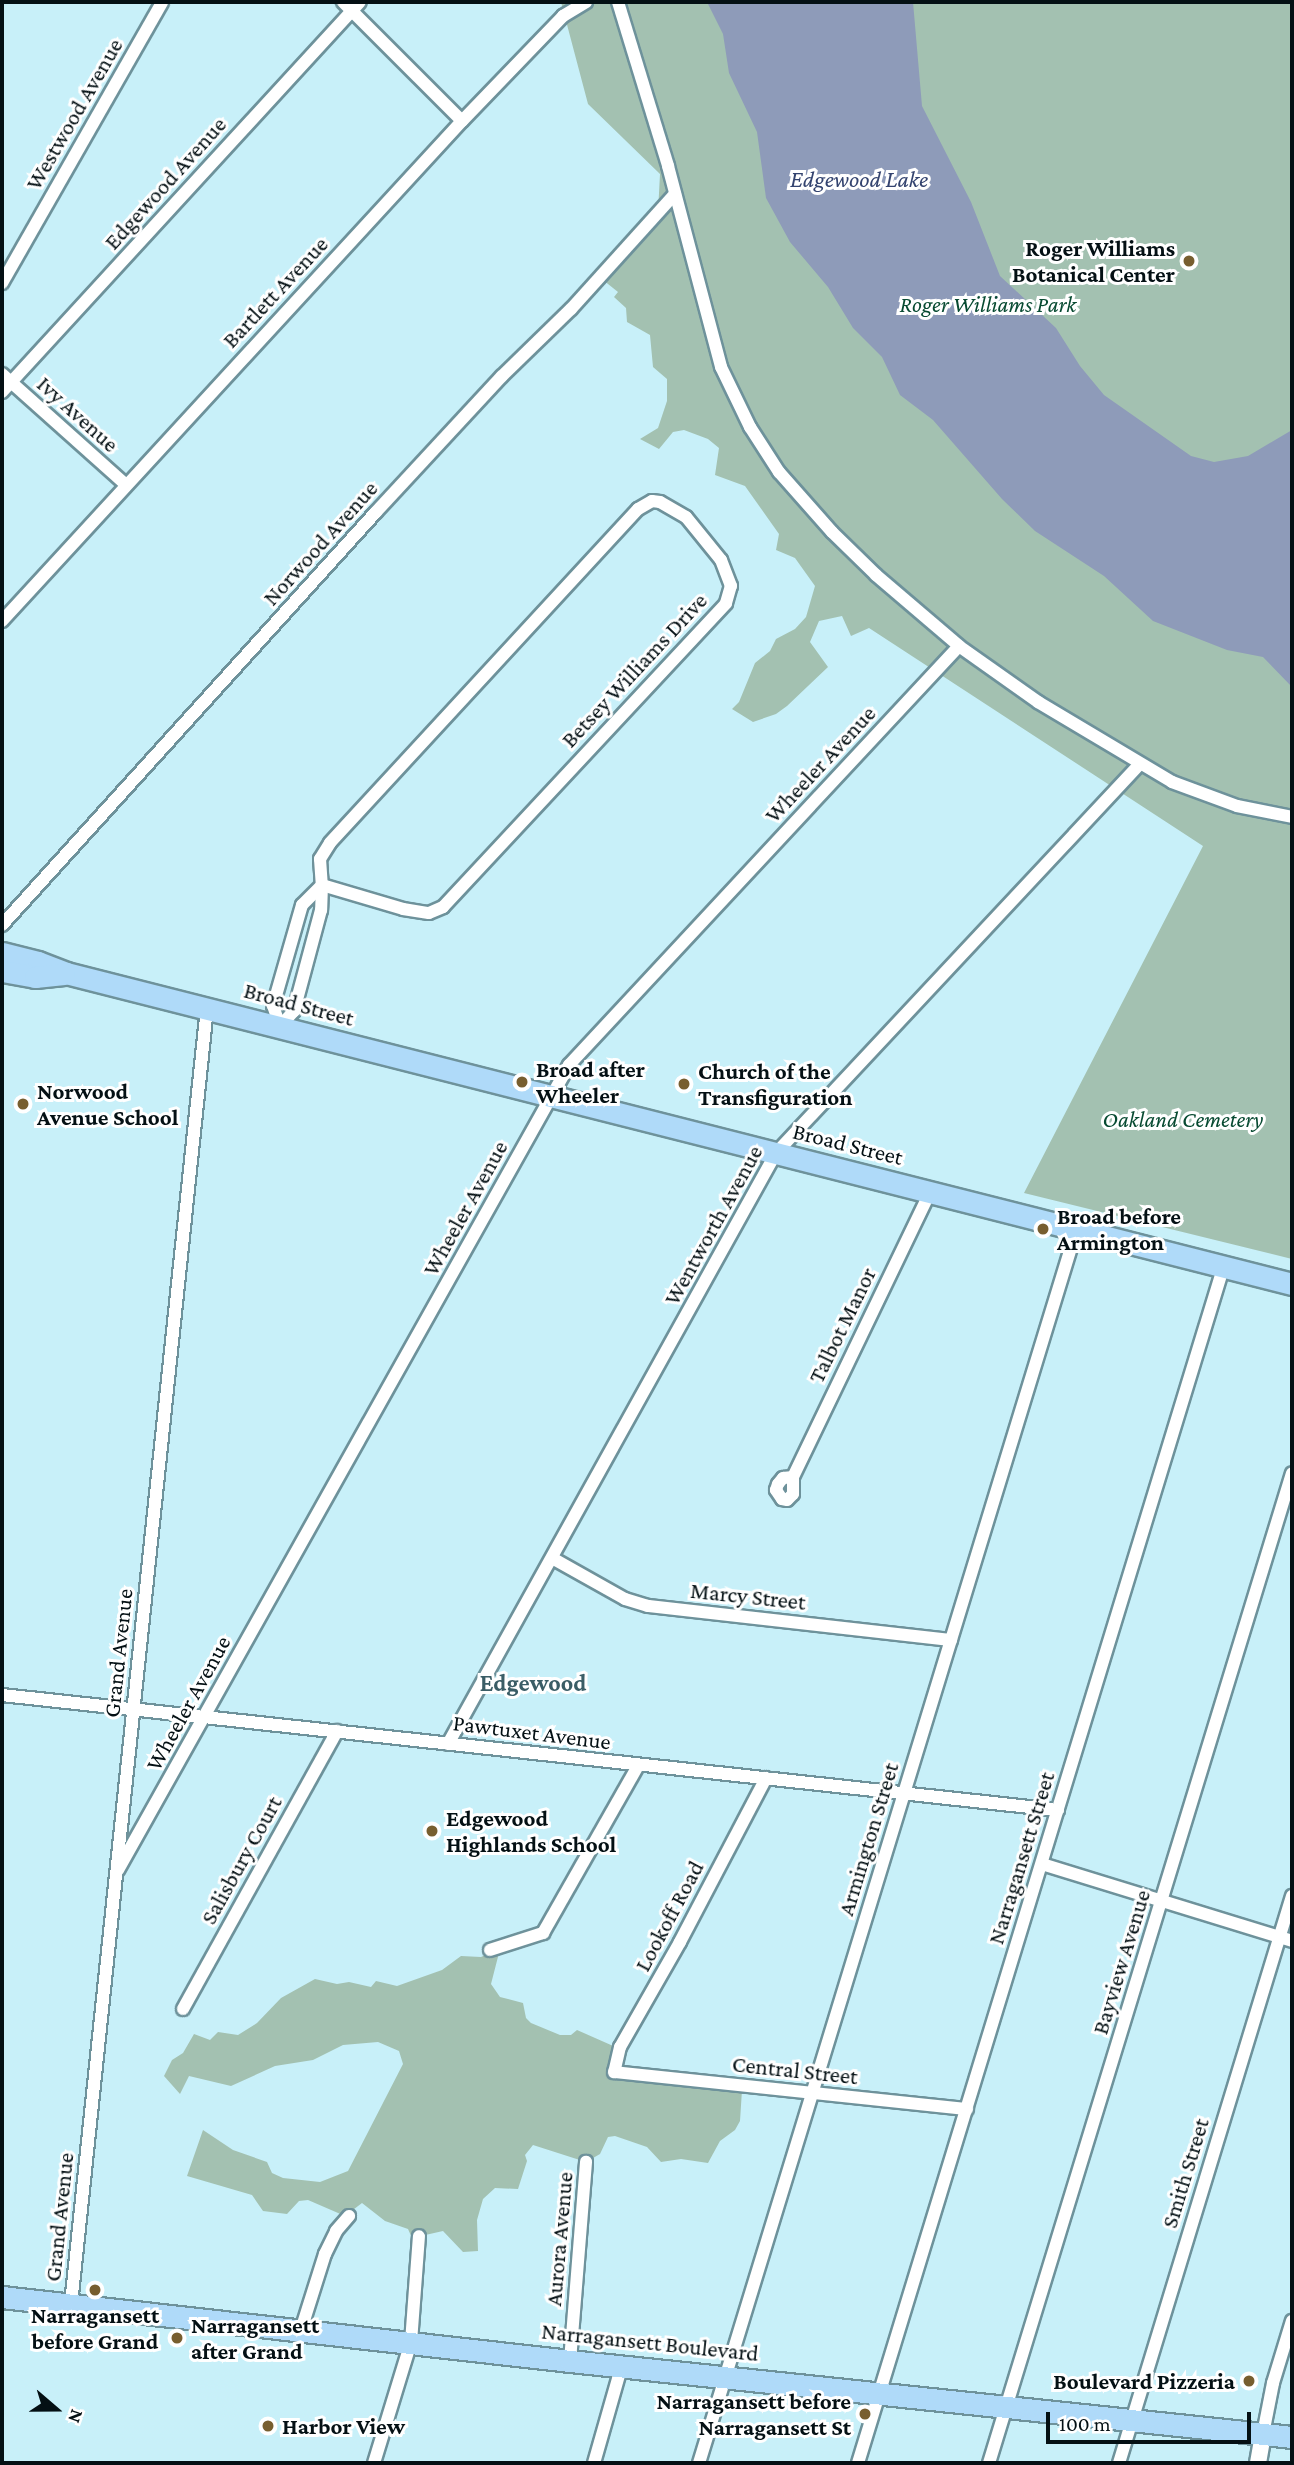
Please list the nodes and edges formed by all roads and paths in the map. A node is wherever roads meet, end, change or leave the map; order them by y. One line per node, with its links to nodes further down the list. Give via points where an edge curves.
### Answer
1 (162, 2): 7 (street, Westwood Avenue)
2 (586, 2): 5 (street, Bartlett Avenue, via 563,16)
3 (618, 2): 6 (street)
4 (352, 4): 5 (street); 8 (street, Edgewood Avenue)
5 (462, 121): 10 (street, Bartlett Avenue)
6 (675, 194): 12 (street, via 721,367 759,443 846,547); 16 (street, Norwood Avenue, via 394,493)
7 (2, 283)
8 (7, 378): 9 (street, Edgewood Avenue); 10 (street, Ivy Avenue)
9 (2, 392)
10 (125, 485): 11 (street, Bartlett Avenue)
11 (2, 621)
12 (959, 646): 13 (street); 22 (street, Wheeler Avenue, via 569,1065)
13 (1139, 765): 14 (street, via 1221,802); 23 (street, Wentworth Avenue)
14 (1292, 817)
15 (322, 884): 15 (street, Betsey Williams Drive, via 403,909 429,913 443,907 726,603 731,586 721,560 686,517 660,502 638,509 330,843 320,859); 21 (street, Betsey Williams Drive, via 321,910 294,1011); 21 (street, via 302,905 274,1005)
16 (2, 925)
17 (2, 953): 19 (main road, Broad Street)
18 (2, 971): 19 (main road, Broad Street)
19 (66, 974): 20 (main road, Broad Street)
20 (207, 1007): 21 (main road, Broad Street); 33 (street, Grand Avenue)
21 (280, 1026): 22 (main road, Broad Street)
22 (551, 1096): 23 (main road, Broad Street); 34 (street, Wheeler Avenue)
23 (776, 1153): 24 (main road, Broad Street); 30 (street, Wentworth Avenue)
24 (930, 1192): 25 (main road, Broad Street); 29 (street, Talbot Manor)
25 (1077, 1228): 26 (main road, Broad Street); 31 (street, Armington Street)
26 (1224, 1265): 27 (main road, Broad Street); 40 (street, Narragansett Street)
27 (1292, 1284)
28 (1292, 1473): 44 (street, Bayview Avenue)
29 (793, 1477)
30 (552, 1559): 31 (street, Marcy Street, via 625,1599 648,1606); 36 (street, Wentworth Avenue)
31 (951, 1640): 39 (street, Armington Street)
32 (2, 1695): 33 (street, Pawtuxet Avenue)
33 (134, 1710): 34 (street, Pawtuxet Avenue); 42 (street, Grand Avenue)
34 (205, 1718): 35 (street, Pawtuxet Avenue); 42 (street, Wheeler Avenue)
35 (337, 1731): 36 (street, Pawtuxet Avenue); 47 (street, Salisbury Court)
36 (448, 1744): 37 (street, Pawtuxet Avenue)
37 (638, 1766): 38 (street, Pawtuxet Avenue); 46 (street, via 543,1933)
38 (766, 1778): 39 (street, Pawtuxet Avenue); 48 (street, Lookoff Road, via 620,2047 614,2072)
39 (904, 1793): 40 (street, Pawtuxet Avenue); 49 (street, Armington Street)
40 (1058, 1810): 41 (street, Narragansett Street)
41 (1042, 1864): 44 (street); 50 (street, Narragansett Street)
42 (118, 1870): 55 (street, Grand Avenue)
43 (1292, 1896): 45 (street, Smith Street)
44 (1162, 1900): 45 (street); 63 (street, Bayview Avenue)
45 (1286, 1940): 64 (street, Smith Street)
46 (490, 1950)
47 (183, 2009)
48 (619, 2073): 49 (street, Central Street)
49 (812, 2093): 50 (street, Central Street); 61 (street, Armington Street)
50 (967, 2109): 62 (street, Narragansett Street)
51 (586, 2162): 59 (street, Aurora Avenue)
52 (349, 2216): 57 (street, via 325,2254)
53 (419, 2236): 58 (street)
54 (2, 2297): 55 (main road, Narragansett Boulevard)
55 (71, 2304): 57 (main road, Narragansett Boulevard)
56 (1292, 2320): 65 (street)
57 (301, 2330): 58 (main road, Narragansett Boulevard)
58 (411, 2342): 59 (main road, Narragansett Boulevard); 67 (street)
59 (570, 2361): 60 (main road, Narragansett Boulevard)
60 (622, 2365): 61 (main road, Narragansett Boulevard); 68 (street)
61 (725, 2375): 62 (main road, Narragansett Boulevard); 69 (street, Armington Street)
62 (880, 2393): 63 (main road, Narragansett Boulevard); 70 (street, Narragansett Street)
63 (1007, 2407): 64 (main road, Narragansett Boulevard); 71 (street, Bayview Avenue)
64 (1132, 2420): 65 (main road, Narragansett Boulevard); 72 (street, Smith Street)
65 (1263, 2434): 66 (main road, Narragansett Boulevard); 73 (street)
66 (1292, 2437)
67 (374, 2463)
68 (594, 2463)
69 (699, 2463)
70 (858, 2463)
71 (989, 2463)
72 (1119, 2463)
73 (1258, 2463)

